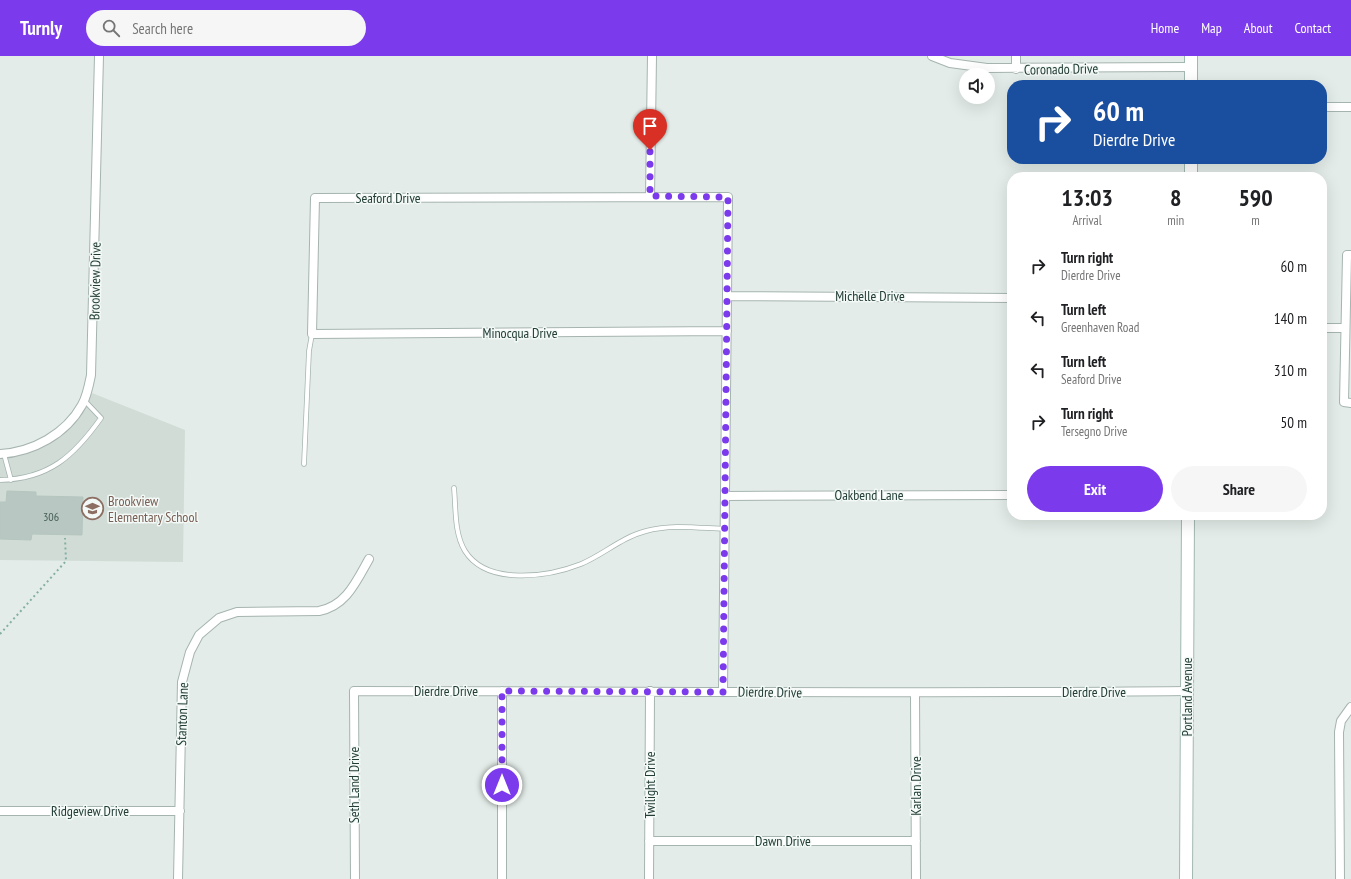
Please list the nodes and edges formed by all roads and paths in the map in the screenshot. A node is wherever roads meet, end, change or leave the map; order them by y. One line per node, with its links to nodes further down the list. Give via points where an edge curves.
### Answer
1 (99, 56): 18 (street, Brookview Drive, via 93,359)
2 (652, 56): 10 (street)
3 (932, 56): 6 (street, Coronado Drive, via 972,67)
4 (1016, 56): 6 (street)
5 (1191, 62): 6 (street, Coronado Drive); 7 (main road)
6 (1016, 69)
7 (1191, 80)
8 (1327, 107): 9 (street)
9 (1351, 107)
10 (650, 196): 12 (street, Seaford Drive, via 728,197); 17 (street, Seaford Drive, via 315,198)
11 (1351, 255): 15 (street, via 1347,255)
12 (727, 296): 13 (street, Michelle Drive); 16 (street)
13 (1007, 298)
14 (1327, 328): 15 (street)
15 (1345, 328): 19 (street, via 1344,402)
16 (727, 331): 17 (street, Minocqua Drive); 26 (street)
17 (312, 334): 21 (lane, Seaford Drive)
18 (84, 400): 20 (street, Brookview Drive, via 73,418 52,436 26,450); 23 (lane, via 101,418 83,443 59,464 36,475)
19 (1351, 402)
20 (2, 454): 23 (lane)
21 (304, 464)
22 (0, 480): 23 (lane)
23 (11, 480)
24 (454, 488): 28 (lane, via 458,535 465,551 483,568 504,575 531,575 581,564 645,531 670,527)
25 (1007, 495): 26 (street, Oakbend Lane)
26 (725, 496): 28 (street)
27 (1188, 520): 36 (main road, Portland Avenue)
28 (725, 529): 35 (street)
29 (65, 538): 31 (path, via 66,561)
30 (369, 559): 40 (street, Stanton Lane, via 348,593 337,605 329,609 237,612 219,618 199,635 190,652 182,682)
31 (0, 634)
32 (354, 691): 33 (street, Dierdre Drive); 44 (street, Seth Land Drive)
33 (502, 691): 34 (street, Dierdre Drive); 45 (street)
34 (650, 691): 35 (street, Dierdre Drive); 41 (street, Twilight Drive)
35 (723, 692): 37 (street, Dierdre Drive)
36 (1186, 692): 37 (street, Dierdre Drive); 48 (main road, Portland Avenue)
37 (915, 694): 42 (street, Karlan Drive)
38 (1351, 707): 49 (street, via 1341,721 1339,732)
39 (0, 811): 40 (street, Ridgeview Drive)
40 (180, 811): 43 (street, Stanton Lane)
41 (649, 841): 42 (street, Dawn Drive); 46 (street, Twilight Drive)
42 (916, 841): 47 (street, Karlan Drive)
43 (178, 879)
44 (355, 879)
45 (502, 879)
46 (649, 879)
47 (916, 879)
48 (1186, 879)
49 (1340, 879)

